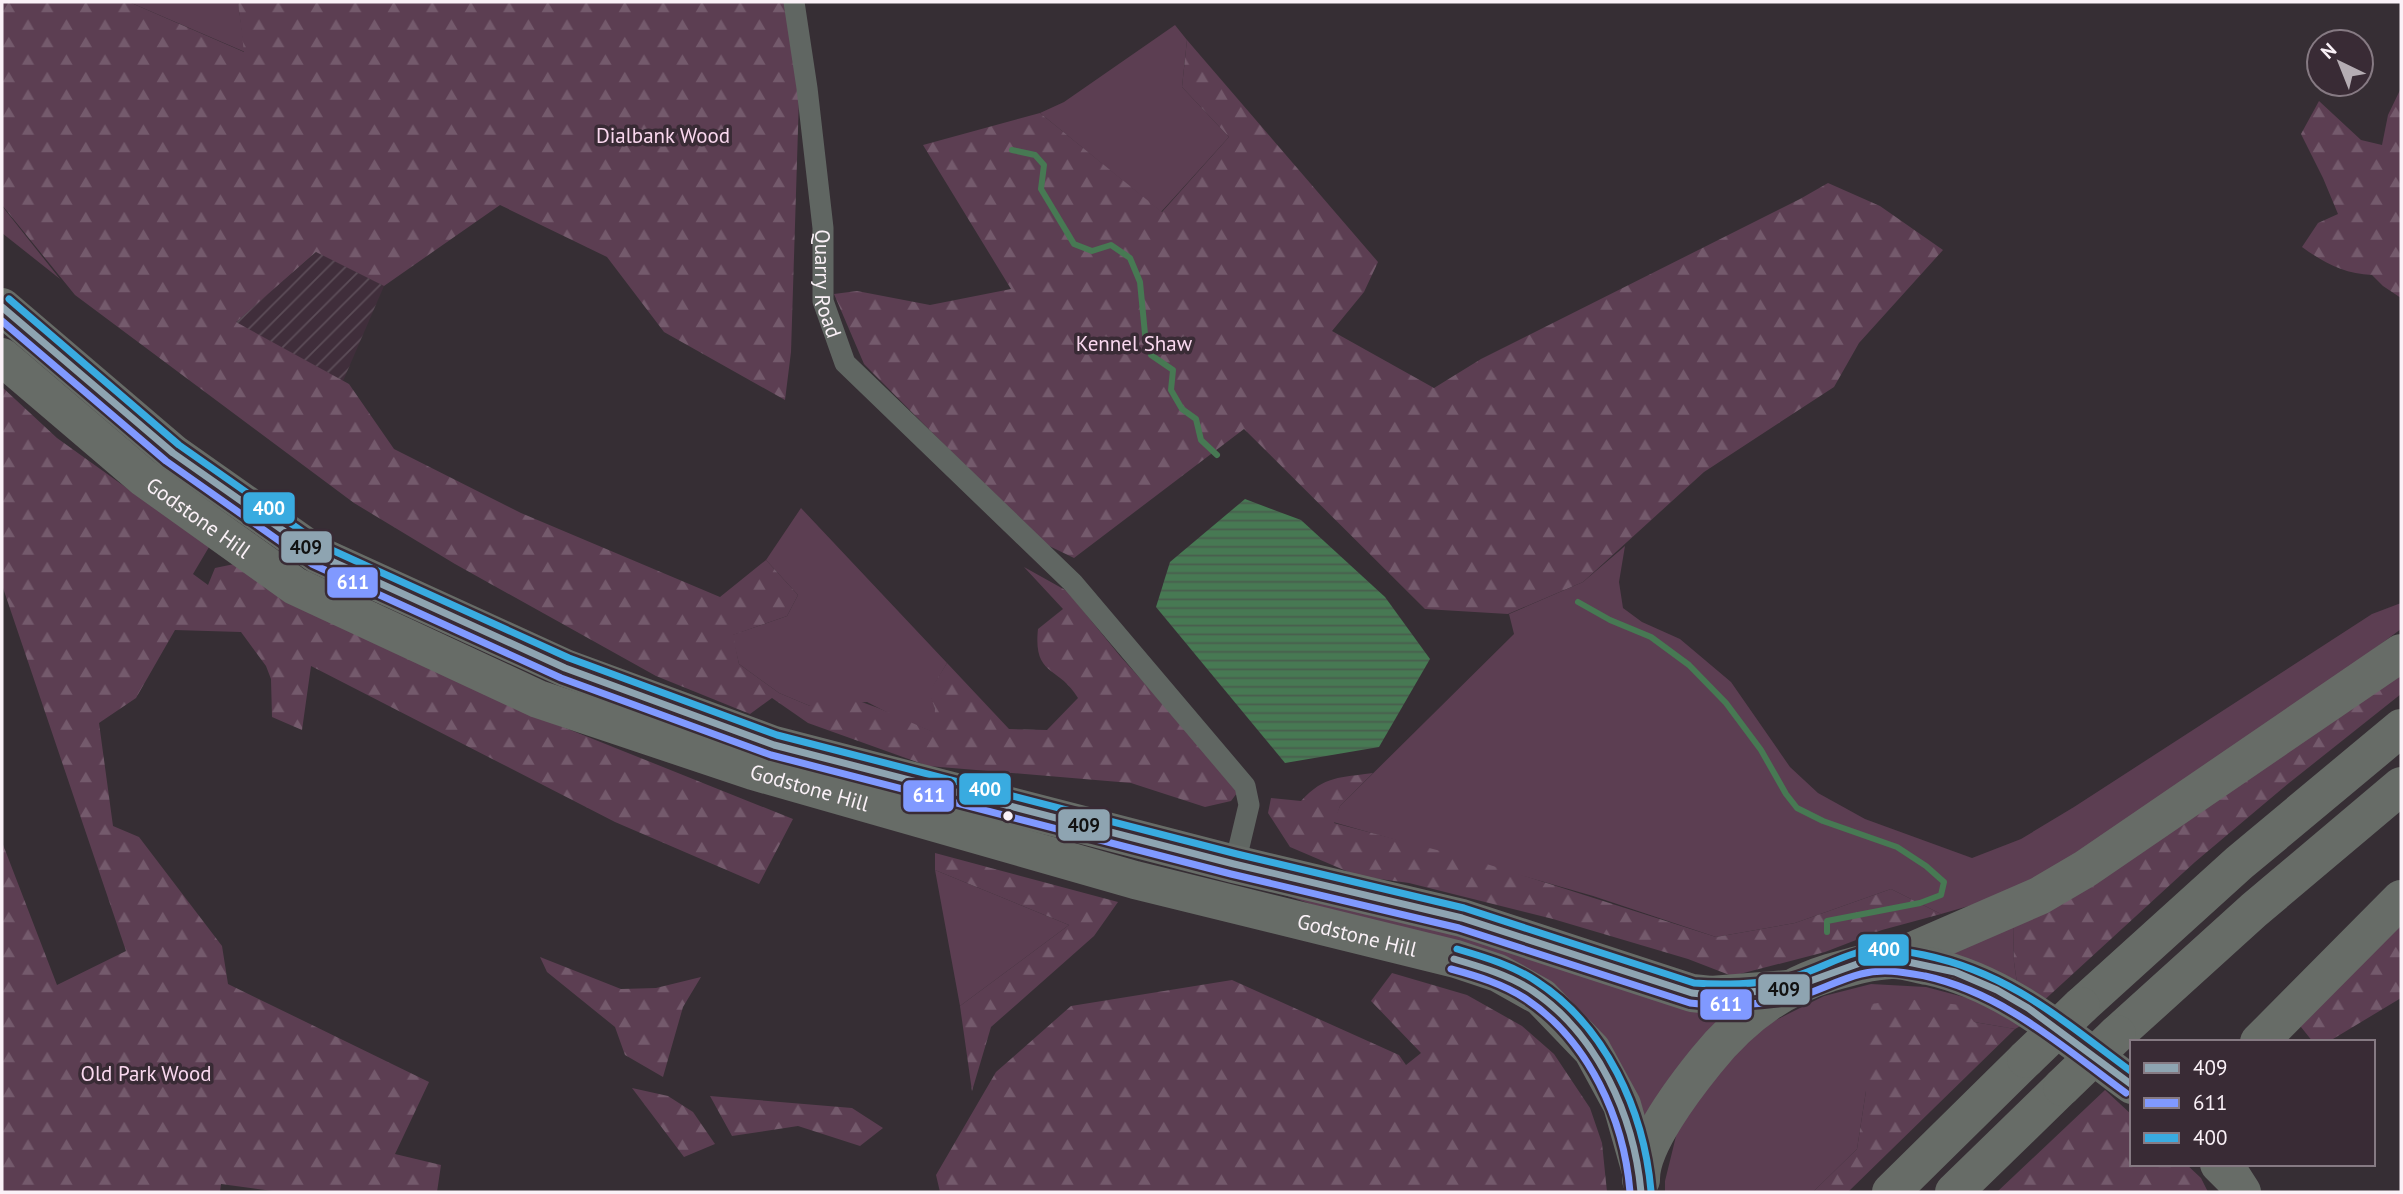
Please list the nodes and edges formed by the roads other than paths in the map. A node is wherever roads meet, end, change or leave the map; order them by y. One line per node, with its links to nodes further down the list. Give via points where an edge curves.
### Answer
1 (794, 2): 7 (street, Quarry Road, via 823,228 823,301 845,363 1073,583 1245,786 1249,805)
2 (2, 307): 7 (highway, Godstone Hill, via 173,453 317,555 491,635 565,668 774,745)
3 (2, 357): 9 (highway, Godstone Hill, via 144,478 295,586 538,699 753,771)
4 (2401, 653): 10 (highway, via 2085,869 2039,896)
5 (2401, 728): 15 (highway, bridge, via 2239,863 2081,1006)
6 (2401, 786): 16 (highway, bridge, via 2117,1034)
7 (1234, 864): 9 (street, Quarry Road); 11 (highway, Godstone Hill, via 1462,918 1692,993)
8 (2401, 899): 12 (highway)
9 (1233, 905): 14 (highway, Godstone Hill, via 1456,959 1498,972 1541,997 1592,1050 1622,1105)
10 (1894, 960): 11 (highway, via 1860,963); 13 (highway, via 1955,972 1997,990)
11 (1788, 989): 14 (highway, via 1738,1024 1683,1088 1657,1133)
12 (2261, 1040)
13 (2130, 1084)
14 (1641, 1182)
15 (1891, 1192)
16 (1954, 1192)

